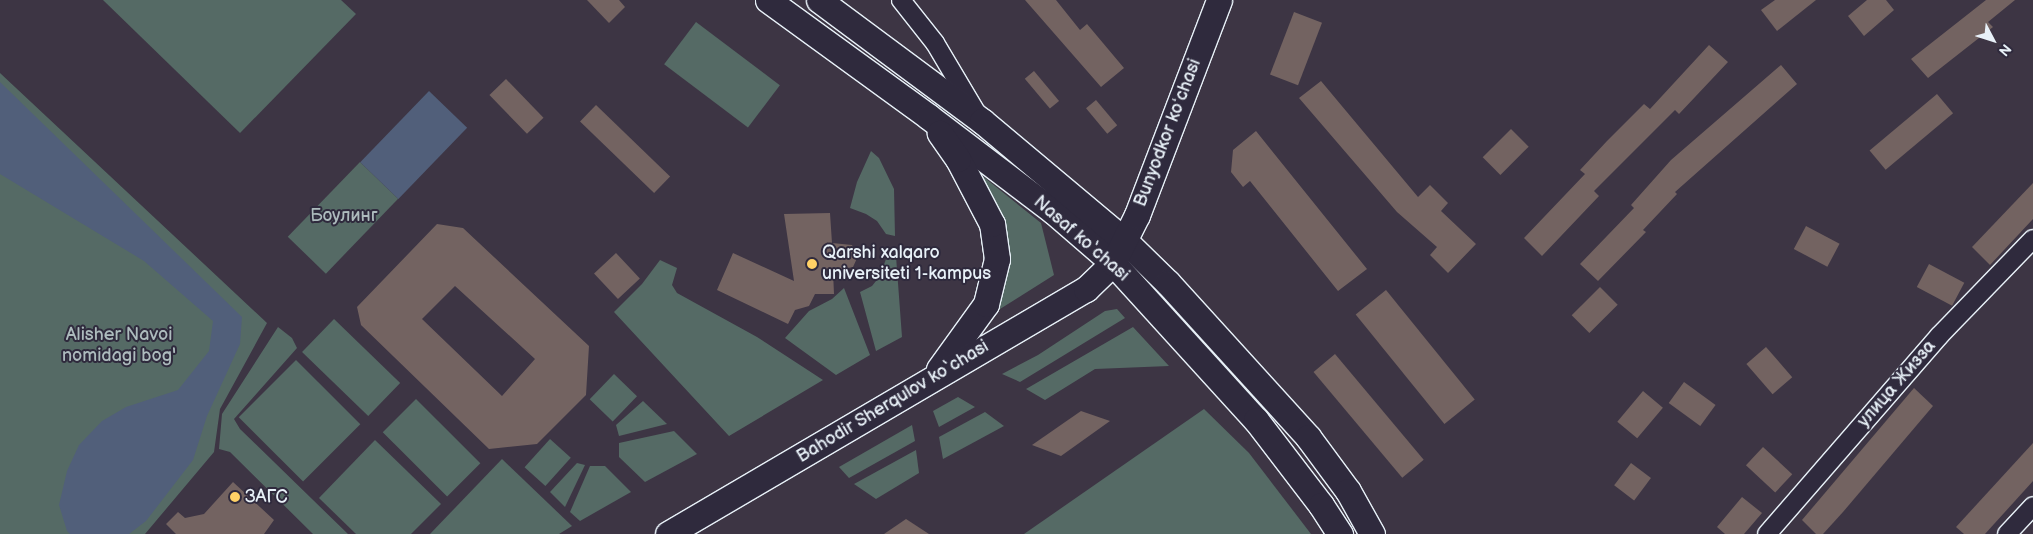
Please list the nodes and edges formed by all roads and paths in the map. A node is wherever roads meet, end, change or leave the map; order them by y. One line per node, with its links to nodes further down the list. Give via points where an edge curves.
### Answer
1 (768, 0): 5 (main road, Nasaf ko‘chasi)
2 (819, 0): 6 (main road, Nasaf ko‘chasi)
3 (901, 0): 6 (street, via 935,43)
4 (1219, 0): 8 (main road, Bunyodkor koʻchasi)
5 (929, 117): 9 (main road, Nasaf ko‘chasi, via 1053,212); 10 (main road, via 958,159 992,224 997,259 986,304)
6 (982, 121): 8 (main road, Nasaf ko‘chasi)
7 (2033, 239): 15 (street, улица Жизза, via 1939,336)
8 (1126, 242): 9 (main road, Bunyodkor koʻchasi); 14 (main road, Nasaf ko‘chasi, via 1168,283 1308,438 1348,491)
9 (1113, 263): 10 (main road, Bahodir Sherqulov ko‘chasi, via 1086,288); 13 (main road, Nasaf ko‘chasi, via 1256,420)
10 (933, 377): 12 (main road, Bahodir Sherqulov ko‘chasi)
11 (2033, 506): 16 (street)
12 (668, 534)
13 (1340, 534)
14 (1372, 534)
15 (1767, 534)
16 (2007, 534)

